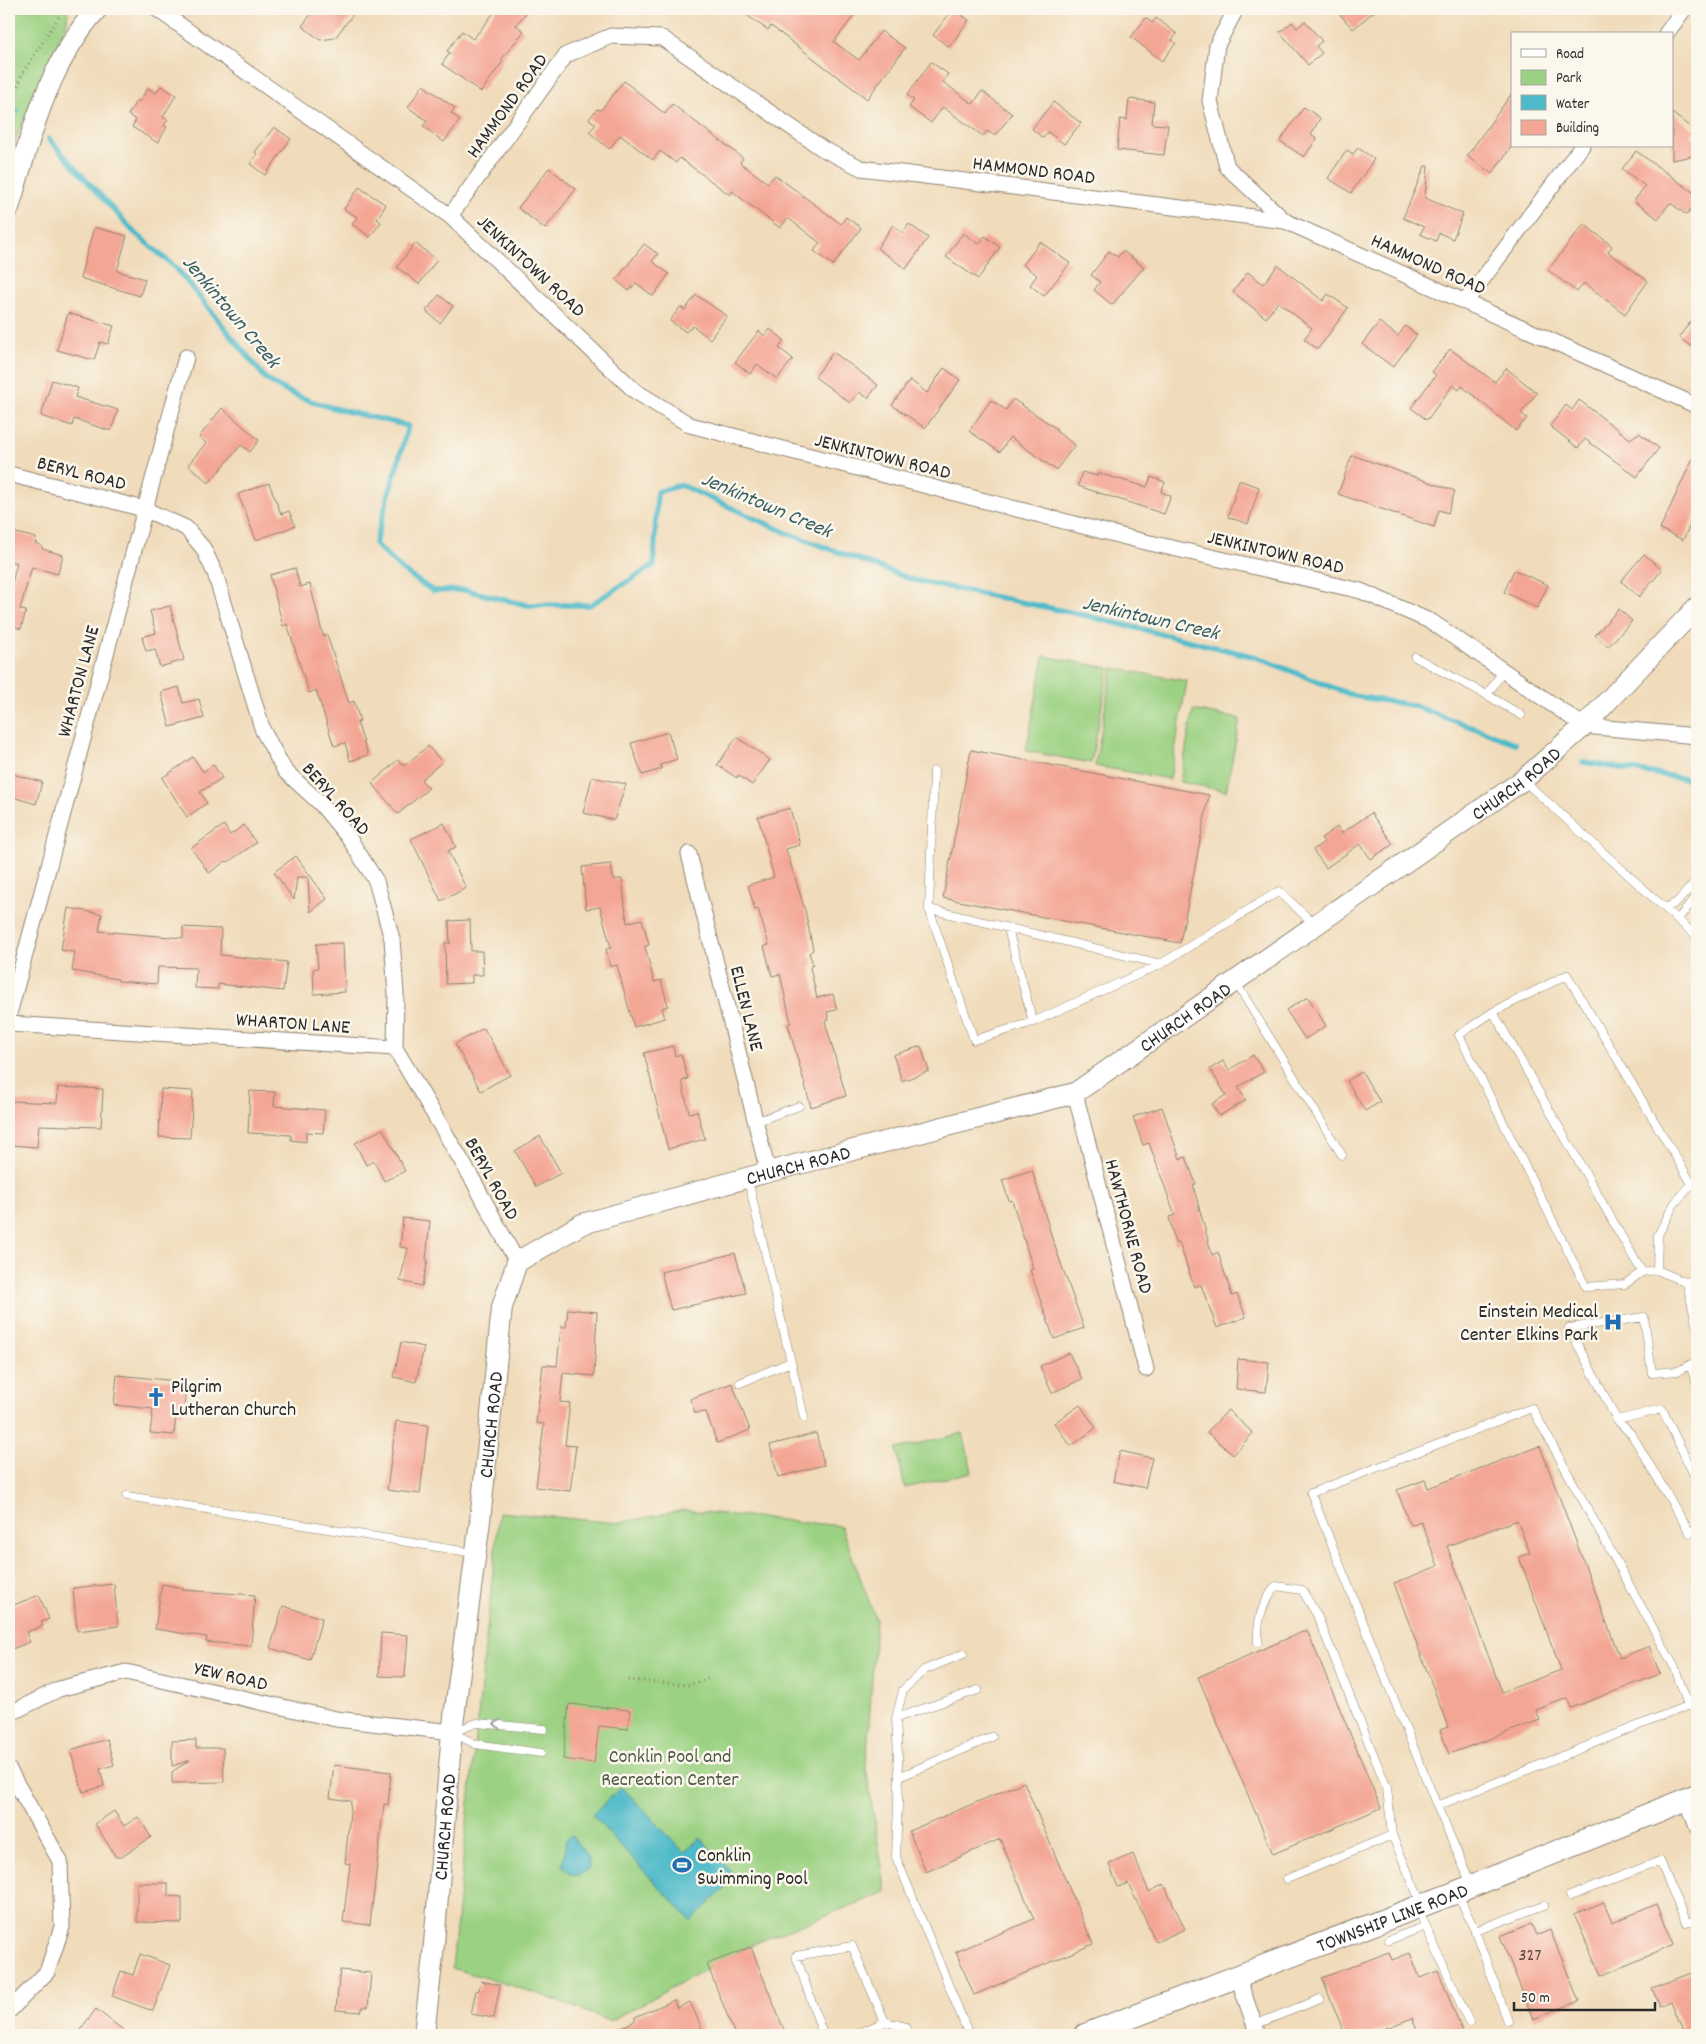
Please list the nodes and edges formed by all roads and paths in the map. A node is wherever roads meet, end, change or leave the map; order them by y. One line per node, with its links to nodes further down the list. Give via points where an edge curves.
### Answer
1 (64, 9): 7 (path, via 22,74)
2 (97, 9): 9 (street, via 59,65 29,140)
3 (158, 9): 10 (street, JENKINTOWN ROAD)
4 (1236, 9): 11 (street, via 1217,45 1210,101 1227,167)
5 (1684, 9): 6 (street)
6 (1667, 32)
7 (9, 115)
8 (1581, 148): 12 (street)
9 (9, 208)
10 (450, 216): 11 (street, HAMMOND ROAD, via 566,56 611,36 662,38 823,150 861,168); 19 (street, JENKINTOWN ROAD, via 635,391 690,425 1137,540 1360,591 1432,622)
11 (1285, 221): 12 (street, HAMMOND ROAD)
12 (1466, 301): 14 (street, HAMMOND ROAD)
13 (186, 357): 16 (street, WHARTON LANE)
14 (1697, 406)
15 (9, 474): 16 (street, BERYL ROAD)
16 (144, 509): 38 (street, WHARTON LANE); 41 (street, BERYL ROAD, via 186,528 203,548 215,573 263,731 285,771 321,804 349,838 376,881 392,939 396,994)
17 (1697, 607): 22 (street, CHURCH ROAD)
18 (1416, 657): 20 (lane)
19 (1503, 671): 20 (lane); 22 (street, JENKINTOWN ROAD)
20 (1487, 695): 21 (lane)
21 (1520, 715)
22 (1584, 726): 23 (street, JENKINTOWN ROAD); 25 (street, CHURCH ROAD)
23 (1697, 736)
24 (934, 770): 30 (lane)
25 (1523, 780): 29 (lane); 32 (street, CHURCH ROAD)
26 (689, 854): 44 (street, ELLEN LANE)
27 (1697, 880): 29 (lane, via 1677,902)
28 (1697, 896): 31 (lane)
29 (1666, 908): 31 (lane)
30 (929, 909): 33 (lane); 39 (lane, via 974,1040)
31 (1677, 920): 34 (lane)
32 (1315, 925): 35 (lane, via 1280,891); 36 (street, CHURCH ROAD)
33 (1008, 929): 35 (lane); 39 (lane)
34 (1697, 937)
35 (1161, 964): 39 (lane)
36 (1234, 982): 42 (street, CHURCH ROAD); 45 (lane)
37 (1493, 1012): 49 (lane, via 1567,976 1692,1184 1674,1204 1658,1235); 50 (lane); 50 (lane, via 1459,1035 1586,1287 1625,1284)
38 (9, 1014)
39 (1032, 1022)
40 (9, 1024): 41 (street, WHARTON LANE)
41 (394, 1048): 48 (street, BERYL ROAD, via 474,1182)
42 (1075, 1093): 46 (street, CHURCH ROAD); 56 (street, HAWTHORNE ROAD)
43 (799, 1106): 44 (lane)
44 (755, 1122): 46 (street, ELLEN LANE)
45 (1342, 1155)
46 (768, 1172): 47 (street, CHURCH ROAD)
47 (748, 1178): 48 (street, CHURCH ROAD, via 582,1224); 54 (lane)
48 (517, 1262): 64 (street, CHURCH ROAD, via 502,1307)
49 (1657, 1270): 50 (lane); 52 (lane)
50 (1642, 1272)
51 (1697, 1277): 52 (lane)
52 (1686, 1283): 53 (lane)
53 (1697, 1328)
54 (791, 1362): 57 (lane); 59 (lane)
55 (1694, 1363): 58 (lane); 60 (lane, via 1678,1371 1652,1373 1644,1318 1569,1328)
56 (1146, 1369)
57 (740, 1383)
58 (1697, 1383)
59 (804, 1417)
60 (1617, 1420): 61 (lane, via 1662,1409); 63 (lane, via 1632,1435 1690,1533)
61 (1697, 1481)
62 (127, 1496): 64 (lane)
63 (1697, 1527)
64 (476, 1554): 75 (street, CHURCH ROAD)
65 (1258, 1642): 83 (lane, via 1257,1626 1265,1600 1276,1586 1302,1590 1317,1615 1387,1788)
66 (963, 1654): 73 (lane, via 924,1670 903,1690)
67 (711, 1678): 68 (path, via 689,1685)
68 (628, 1680)
69 (978, 1690): 73 (lane)
70 (1697, 1702): 71 (lane)
71 (1688, 1706): 81 (lane); 81 (lane, via 1675,1668 1532,1408 1311,1493)
72 (9, 1714): 75 (street, YEW ROAD, via 59,1689 126,1672 336,1719)
73 (896, 1718): 79 (lane)
74 (544, 1729): 75 (lane, one-way to 75, via 477,1723)
75 (452, 1732): 77 (lane, via 475,1744); 99 (street, CHURCH ROAD)
76 (992, 1737): 79 (lane)
77 (540, 1753)
78 (9, 1770): 94 (street, via 60,1861 62,1927 47,1972)
79 (899, 1777): 103 (lane, via 896,1857)
80 (1692, 1797): 82 (street); 85 (main road, TOWNSHIP LINE ROAD)
81 (1437, 1806): 85 (lane)
82 (1697, 1827)
83 (1392, 1835): 84 (lane); 88 (lane)
84 (1287, 1879)
85 (1465, 1889): 88 (main road, TOWNSHIP LINE ROAD); 90 (lane)
86 (1570, 1896): 89 (lane, via 1660,1861 1686,1923)
87 (1544, 1905): 90 (lane)
88 (1422, 1913): 91 (lane); 92 (main road, TOWNSHIP LINE ROAD); 97 (lane)
89 (1697, 1919)
90 (1475, 1931): 95 (lane)
91 (1389, 1940)
92 (1238, 1977): 98 (street); 104 (main road, TOWNSHIP LINE ROAD)
93 (1320, 1998): 98 (lane)
94 (9, 2011)
95 (1508, 2021)
96 (886, 2022): 100 (lane, via 852,1946 796,1956); 101 (lane); 102 (lane, via 906,2027)
97 (1469, 2022)
98 (1256, 2030)
99 (424, 2035)
100 (823, 2035)
101 (854, 2035)
102 (909, 2035)
103 (969, 2035)
104 (1085, 2035)

